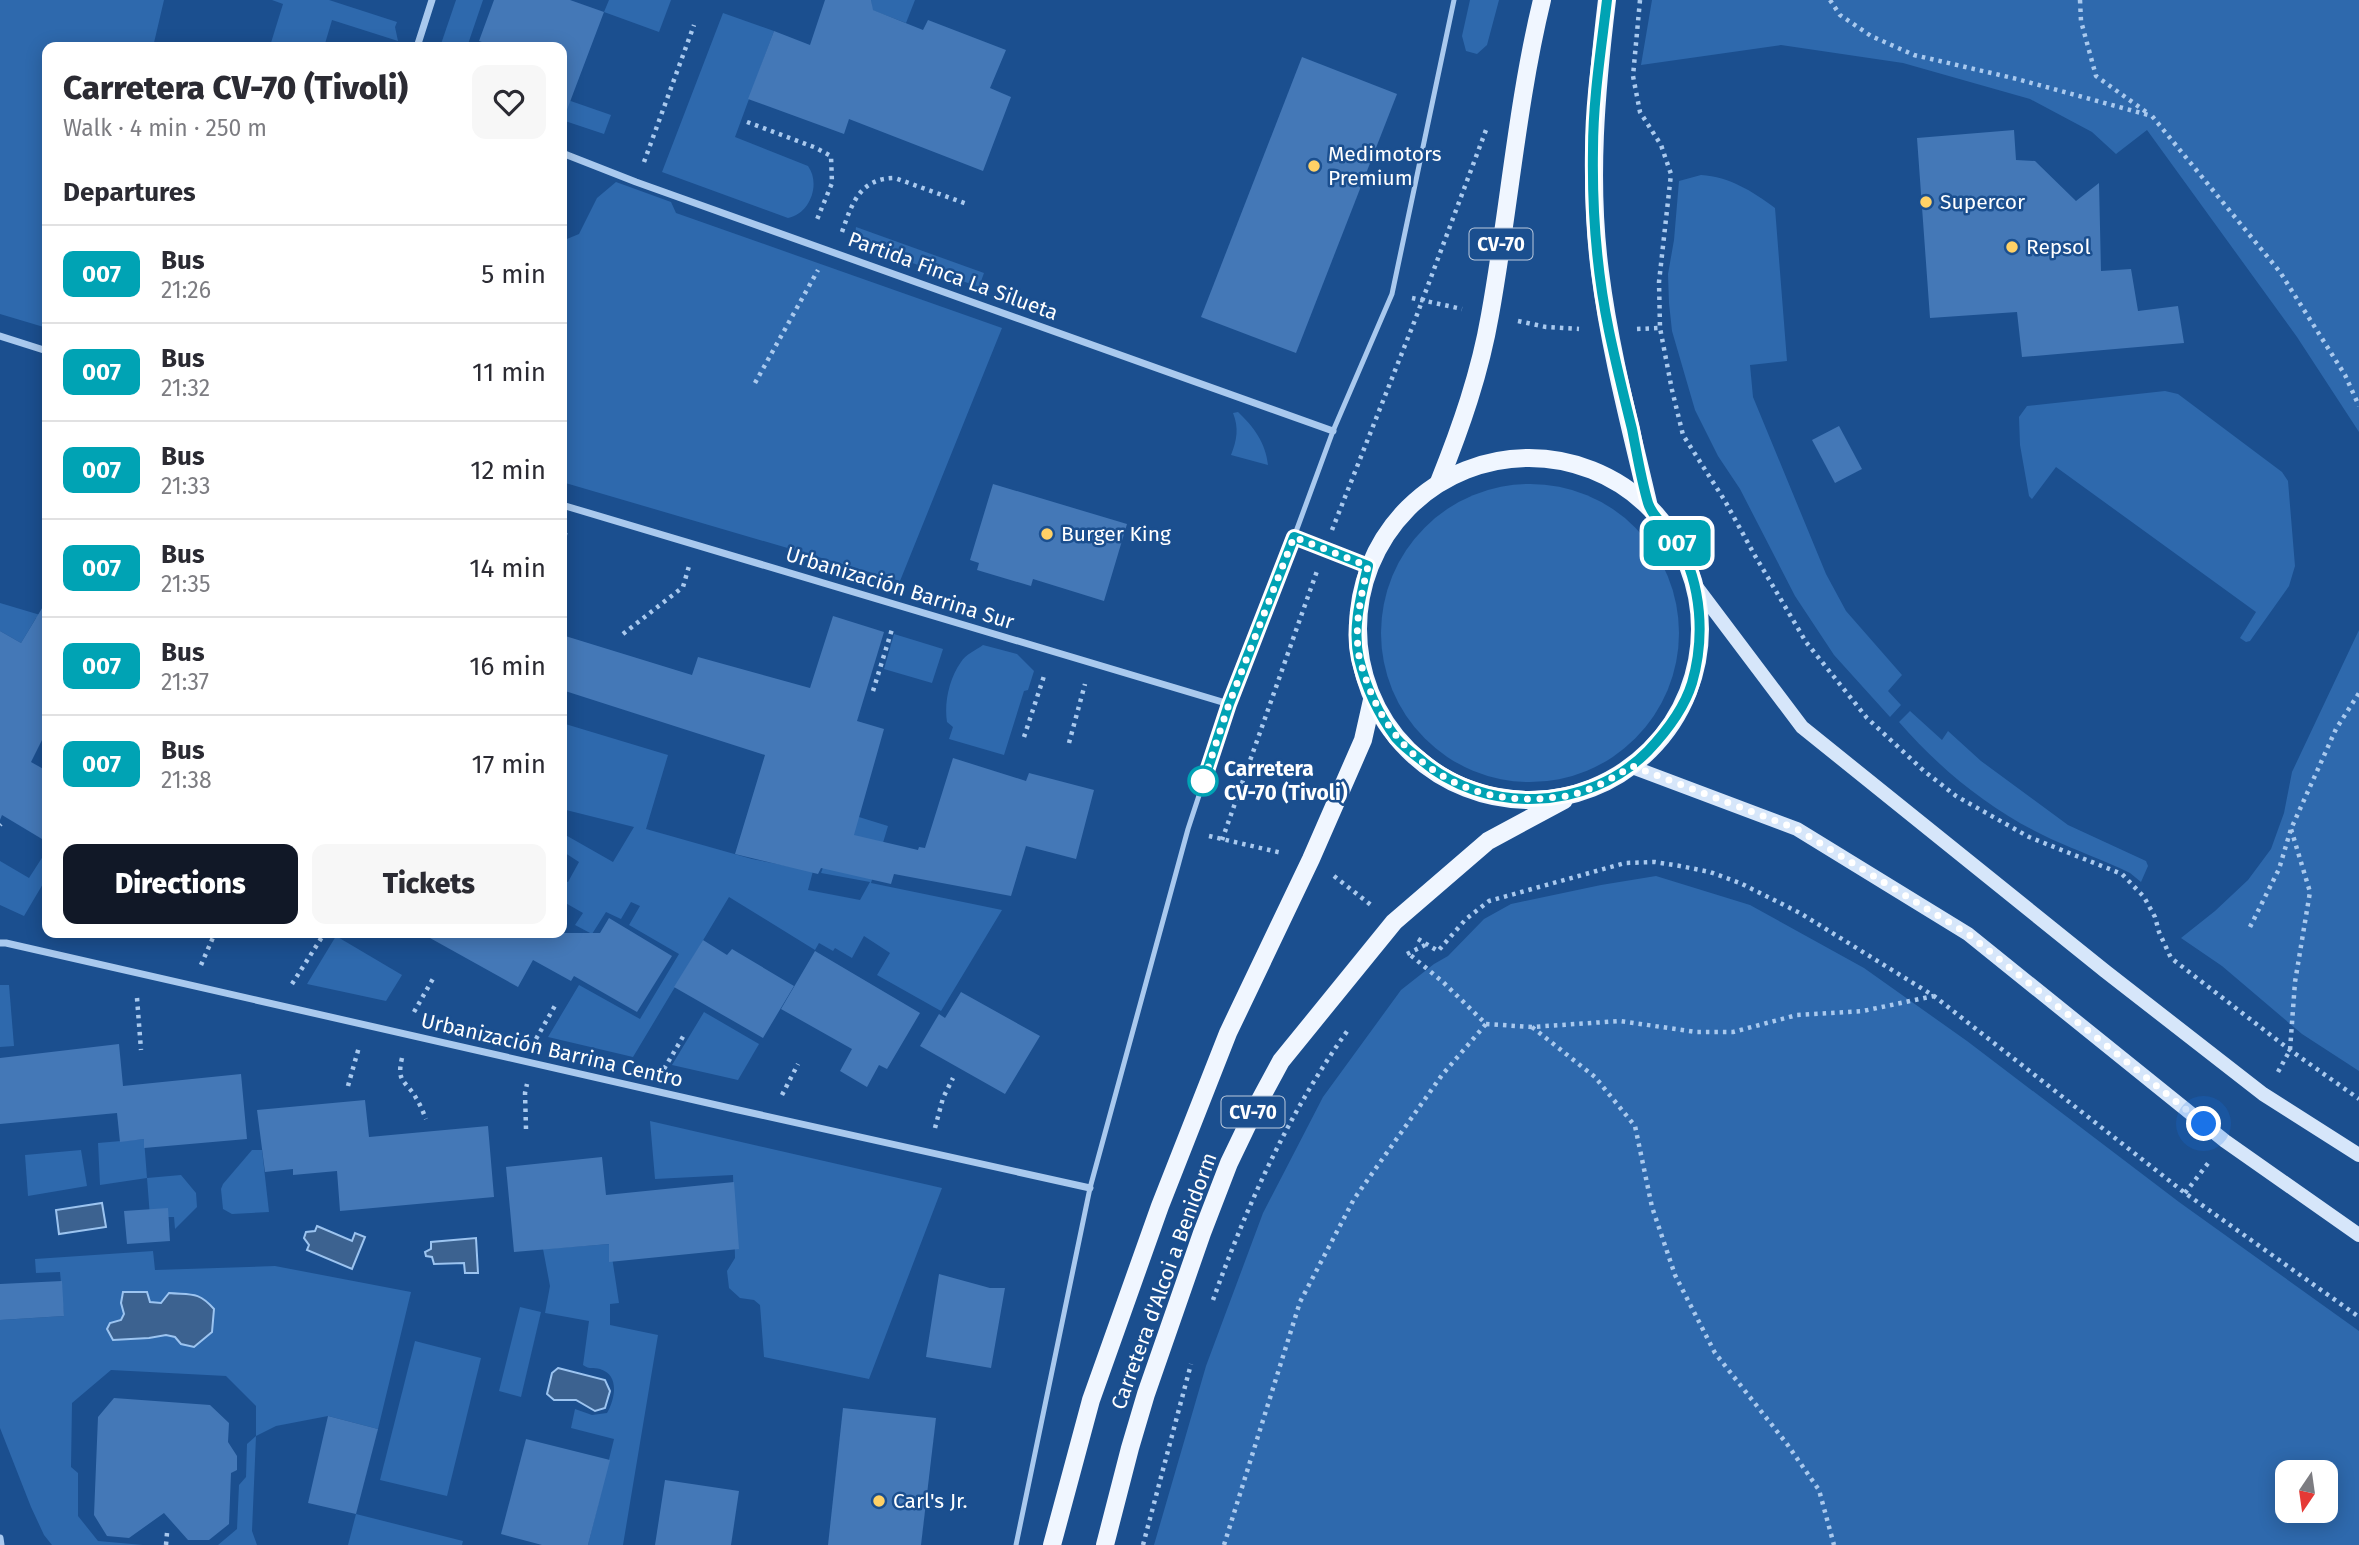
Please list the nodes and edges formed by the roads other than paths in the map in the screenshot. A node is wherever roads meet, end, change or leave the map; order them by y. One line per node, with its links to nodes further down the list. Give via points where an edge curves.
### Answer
1 (432, 0): 5 (street)
2 (1454, 0): 9 (lane, via 1392,294)
3 (1542, 0): 10 (main road, CV-70, via 1477,376)
4 (1607, 0): 12 (main road, CV-70, via 1593,150 1599,269)
5 (418, 42)
6 (567, 155): 9 (street, Partida Finca La Silueta)
7 (0, 336): 8 (street)
8 (42, 349)
9 (1333, 431): 13 (lane)
10 (1439, 482): 12 (main road, CV-70, via 1492,461 1549,459 1603,475); 14 (main road, CV-70, via 1397,519)
11 (567, 506): 17 (street, Urbanización Barrina Sur)
12 (1649, 507): 15 (main road, CV-70, via 1678,543)
13 (1294, 537): 14 (lane); 17 (lane)
14 (1368, 566): 16 (main road, CV-70, via 1357,610 1358,645)
15 (1695, 585): 18 (main road, CV-70, via 1700,636 1691,685 1668,730); 21 (main road, via 1802,727 2263,1094)
16 (1372, 700): 19 (main road, CV-70, via 1398,740 1434,772 1466,788 1525,800); 27 (main road, Carretera d'Alcoi a Benidorm / CV-70, via 1363,740 1228,1033 1160,1206 1091,1400)
17 (1229, 704): 22 (lane, via 1188,829)
18 (1632, 766): 19 (main road, CV-70); 23 (main road, via 1797,829 1968,934 2225,1141)
19 (1573, 795): 28 (main road, Carretera d'Alcoi a Benidorm / CV-70, via 1488,841 1394,922 1281,1060 1229,1163 1175,1306)
20 (2, 942): 22 (street, Urbanización Barrina Centro)
21 (2359, 1155)
22 (1090, 1188): 26 (lane)
23 (2359, 1235)
24 (0, 1538): 25 (street)
25 (1, 1545)
26 (1016, 1545)
27 (1052, 1545)
28 (1105, 1545)

